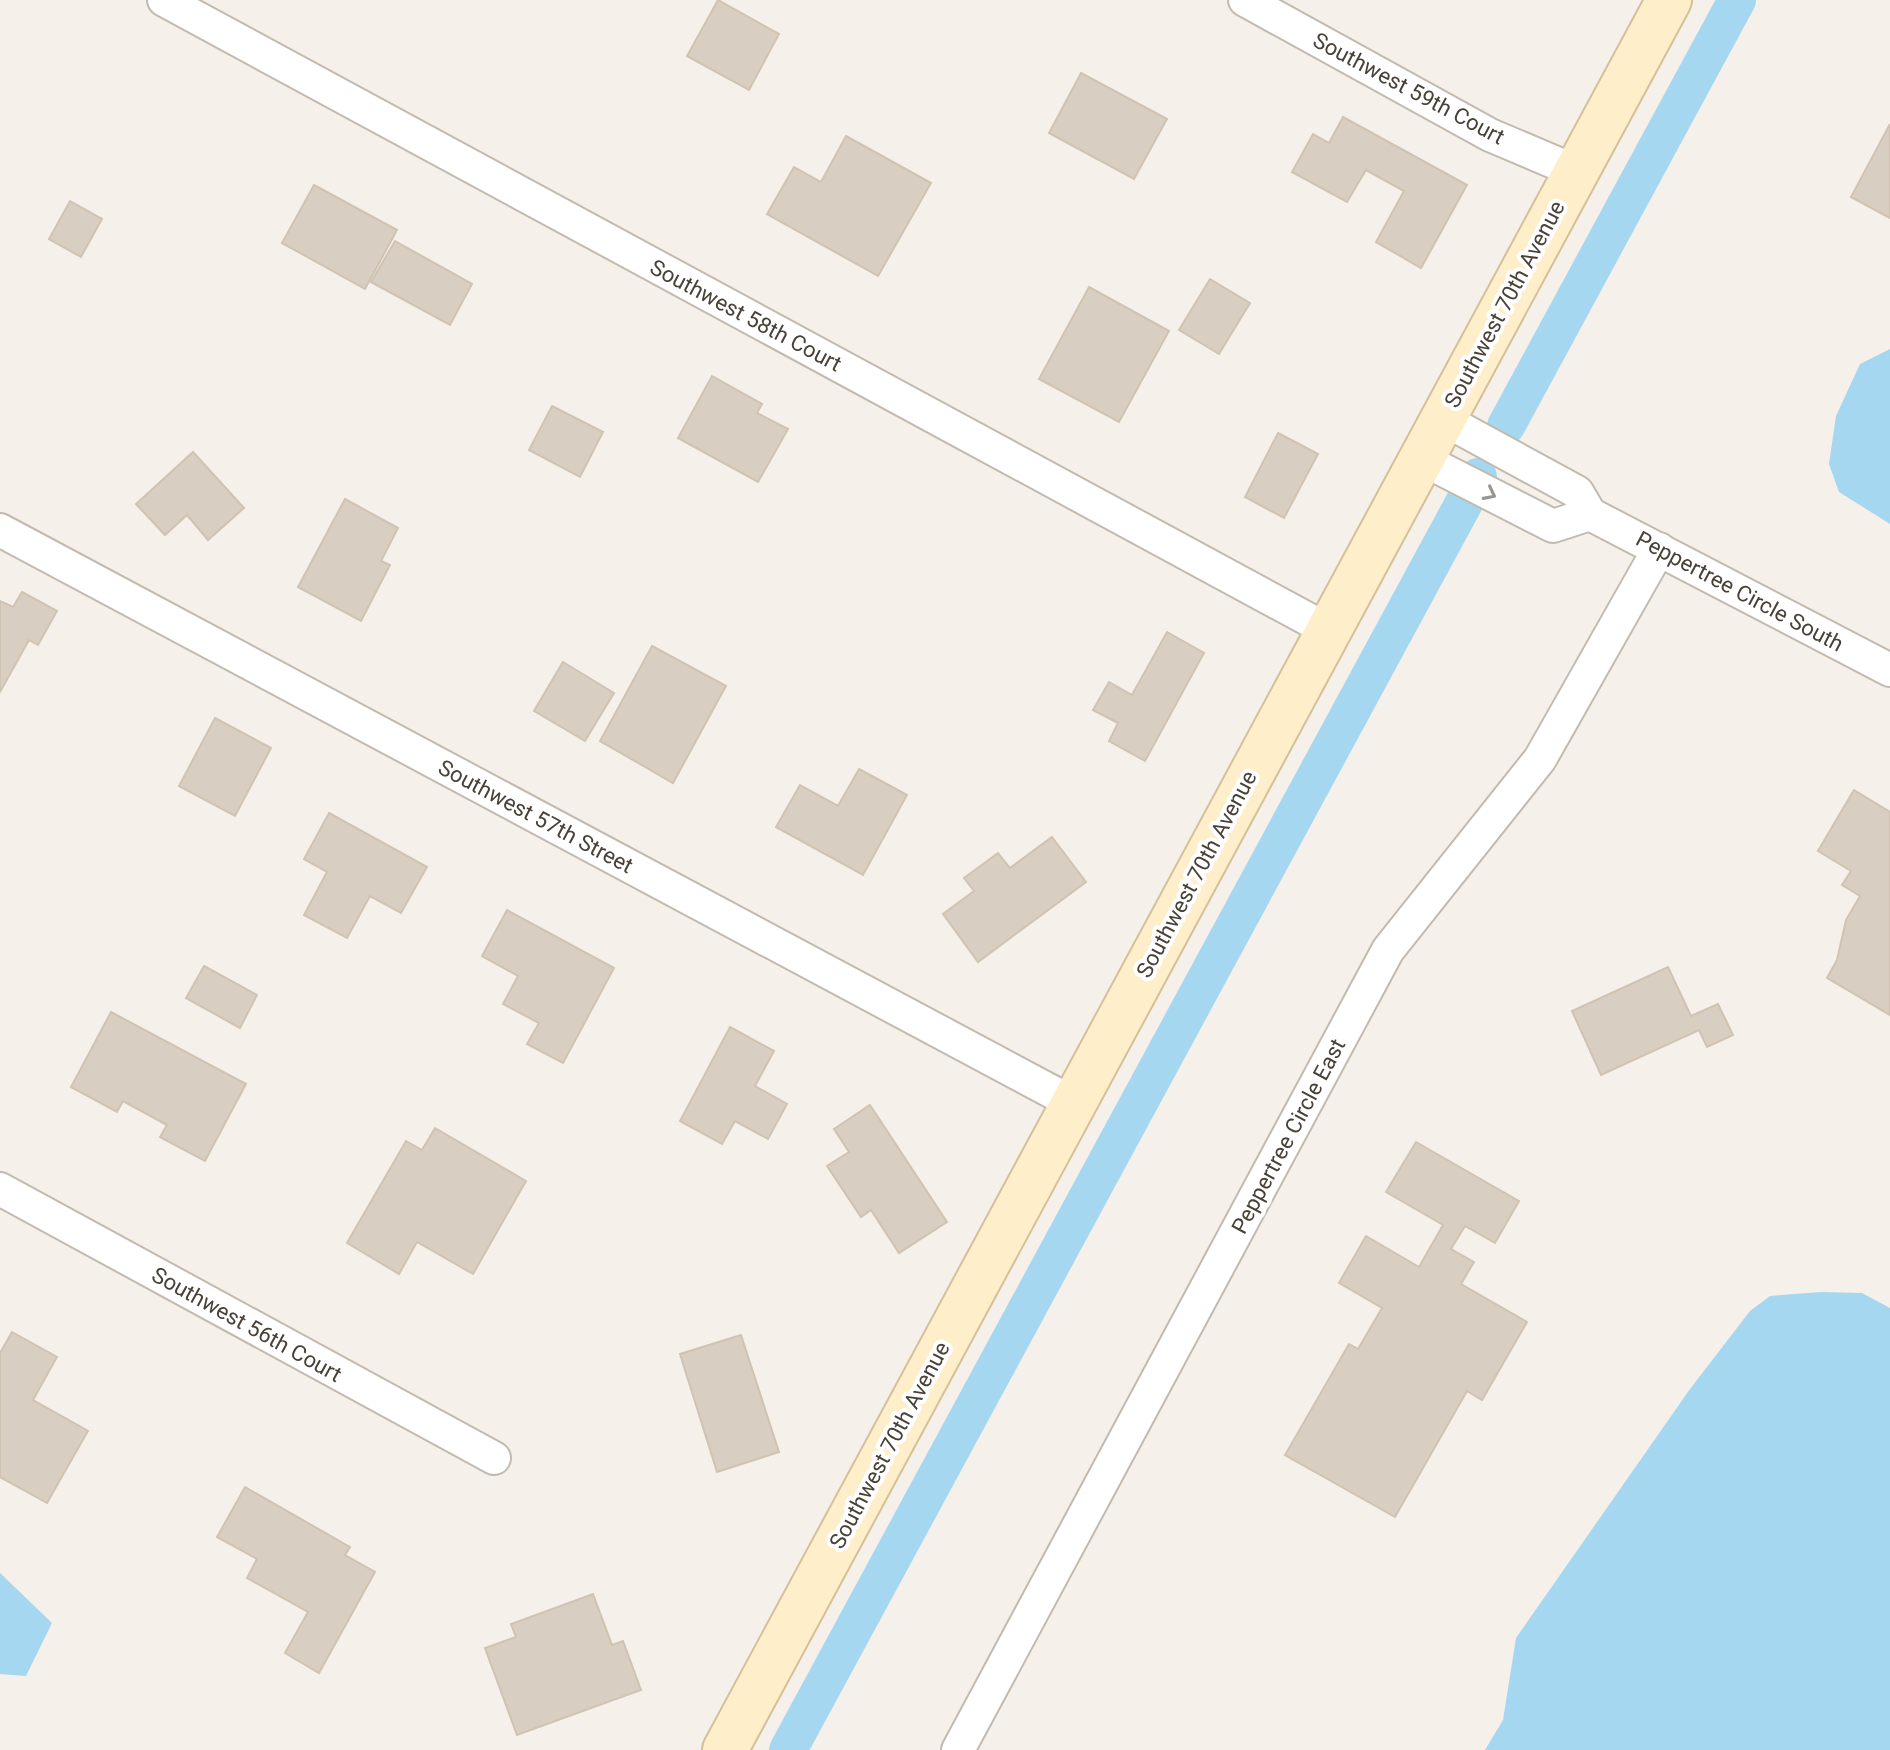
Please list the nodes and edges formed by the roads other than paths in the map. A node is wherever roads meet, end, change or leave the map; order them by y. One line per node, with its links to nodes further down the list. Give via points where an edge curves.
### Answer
1 (164, 0): 10 (street, Southwest 58th Court)
2 (1245, 0): 4 (street, Southwest 59th Court, via 1490,135)
3 (1669, 0): 4 (street, Southwest 70th Avenue)
4 (1575, 171): 5 (street, Southwest 70th Avenue)
5 (1443, 419): 6 (street, Southwest 70th Avenue); 7 (street, Peppertree Circle South, via 1577,492)
6 (1420, 458): 7 (street, one-way to 7, via 1553,526); 10 (street, Southwest 70th Avenue)
7 (1590, 514): 9 (street, Peppertree Circle South)
8 (0, 530): 12 (street, Southwest 57th Street)
9 (1659, 549): 11 (street, Peppertree Circle South); 16 (street, Peppertree Circle East, via 1540,759 1388,950)
10 (1328, 630): 12 (street, Southwest 70th Avenue)
11 (1890, 670)
12 (1073, 1103): 15 (street, Southwest 70th Avenue)
13 (0, 1189): 14 (street, Southwest 56th Court)
14 (494, 1458)
15 (725, 1750)
16 (958, 1750)

